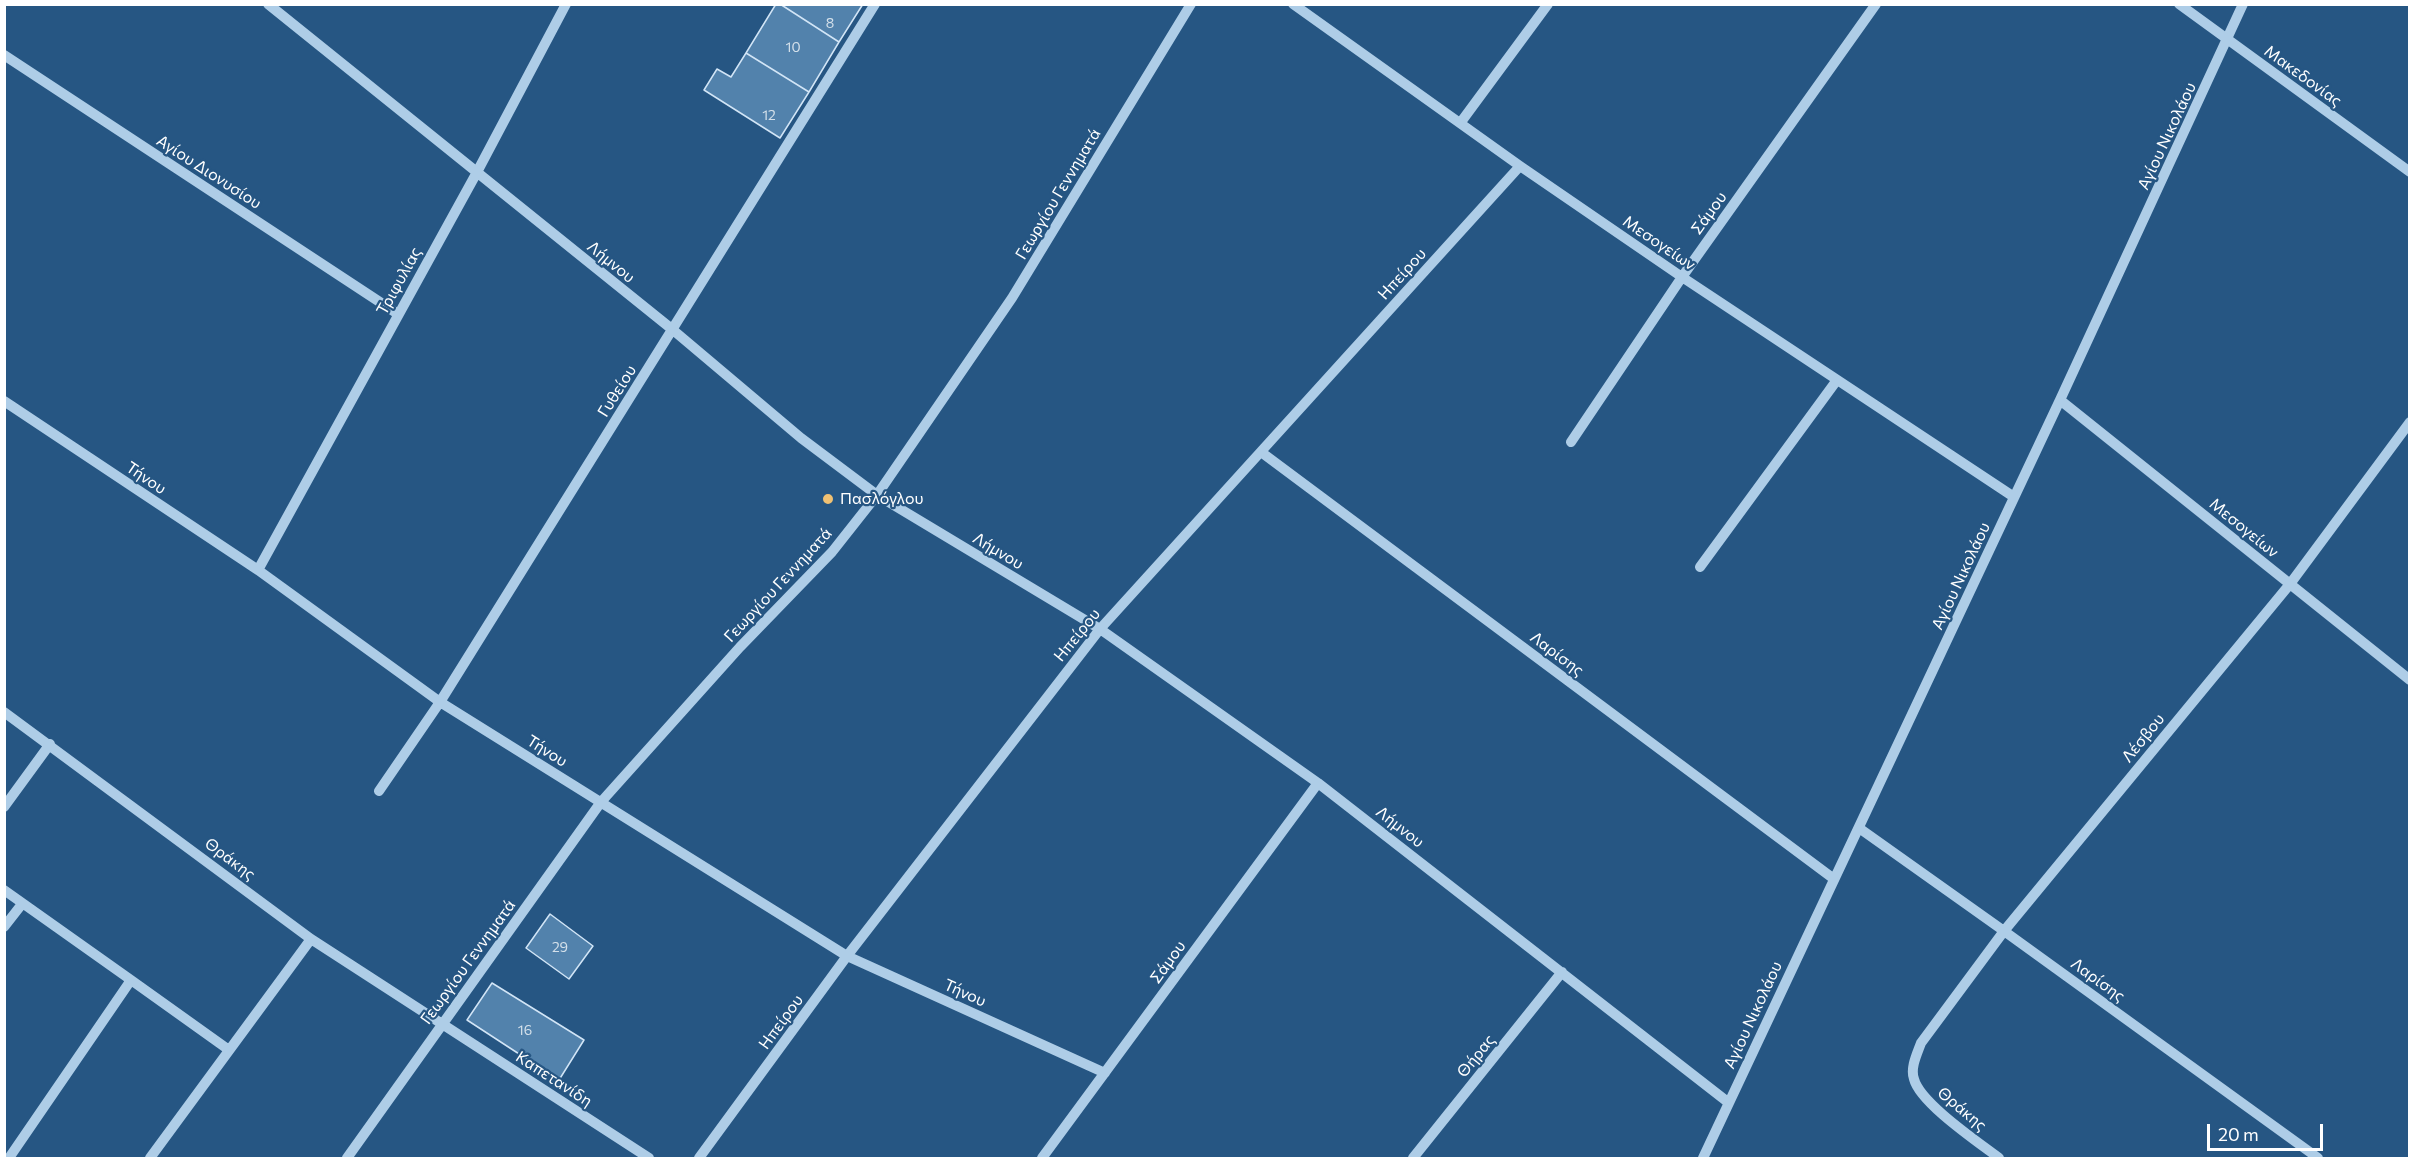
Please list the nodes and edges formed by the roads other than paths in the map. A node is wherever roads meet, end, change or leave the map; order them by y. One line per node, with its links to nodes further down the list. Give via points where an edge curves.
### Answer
1 (268, 4): 10 (street, Λήμνου)
2 (566, 4): 16 (street, Τριφυλίας)
3 (875, 4): 19 (street, Γυθείου)
4 (1191, 4): 26 (street, Γεωργίου Γεννηματά, via 1012,298)
5 (1293, 4): 13 (street, Μεσογείων)
6 (1548, 4): 13 (street)
7 (1876, 4): 17 (street, Σάμου)
8 (2179, 4): 11 (street, Μακεδονίας)
9 (2243, 4): 11 (street, Αγίου Νικολάου)
10 (279, 8): 16 (street, Λήμνου)
11 (2228, 40): 15 (street, Μακεδονίας); 21 (street, Αγίου Νικολάου)
12 (4, 55): 18 (street, Αγίου Διονυσίου)
13 (1461, 122): 14 (street, Μεσογείων)
14 (1520, 166): 17 (street, Μεσογείων); 25 (street, Ηπείρου)
15 (2409, 172)
16 (476, 174): 18 (street, Τριφυλίας); 19 (street, Λήμνου)
17 (1682, 277): 20 (street, Μεσογείων); 24 (street, Σάμου)
18 (398, 314): 29 (street, Τριφυλίας)
19 (673, 330): 26 (street, Λήμνου, via 801,438); 33 (street, Γυθείου)
20 (1837, 380): 27 (street, Μεσογείων); 28 (street)
21 (2060, 400): 27 (street, Αγίου Νικολάου); 30 (street, Μεσογείων)
22 (4, 401): 29 (street, Τήνου)
23 (2409, 422): 30 (street, Λέσβου)
24 (1570, 442)
25 (1261, 452): 31 (street, Ηπείρου); 41 (street, Λαρίσης)
26 (877, 495): 31 (street, Λήμνου); 38 (street, Γεωργίου Γεννηματά, via 832,552 740,647)
27 (2014, 497): 40 (street, Αγίου Νικολάου)
28 (1700, 567)
29 (258, 570): 33 (street, Τήνου)
30 (2290, 584): 32 (street, Μεσογείων); 45 (street, Λέσβου)
31 (1100, 629): 36 (street, Λήμνου); 47 (street, Ηπείρου)
32 (2409, 680)
33 (440, 702): 37 (street, Γυθείου); 38 (street, Τήνου)
34 (4, 711): 35 (street, Θράκης)
35 (50, 744): 39 (street); 46 (street, Θράκης)
36 (1318, 783): 48 (street, Λήμνου); 52 (street, Σάμου)
37 (379, 791)
38 (601, 802): 47 (street, Τήνου); 50 (street, Γεωργίου Γεννηματά)
39 (4, 807)
40 (1858, 828): 41 (street, Αγίου Νικολάου); 45 (street, Λαρίσης)
41 (1834, 879): 54 (street, Αγίου Νικολάου)
42 (4, 890): 43 (street)
43 (22, 904): 44 (street); 49 (street)
44 (4, 927)
45 (2004, 931): 53 (street, Λέσβου, via 1921,1043 1914,1060); 64 (street, Λαρίσης)
46 (311, 939): 50 (street, Θράκης); 51 (street)
47 (847, 956): 52 (street, Τήνου); 59 (street, Ηπείρου)
48 (1562, 972): 54 (street, Λήμνου); 61 (street, Θήρας)
49 (131, 980): 51 (street); 55 (street)
50 (441, 1025): 57 (street, Γεωργίου Γεννηματά); 58 (street, Καπετανίδη)
51 (229, 1050): 56 (street)
52 (1105, 1073): 60 (street, Σάμου)
53 (1913, 1078): 63 (street, Θράκης, via 1933,1106)
54 (1729, 1103): 62 (street, Αγίου Νικολάου)
55 (9, 1158)
56 (150, 1158)
57 (346, 1158)
58 (649, 1158)
59 (699, 1158)
60 (1042, 1158)
61 (1413, 1158)
62 (1703, 1158)
63 (1999, 1158)
64 (2318, 1158)

